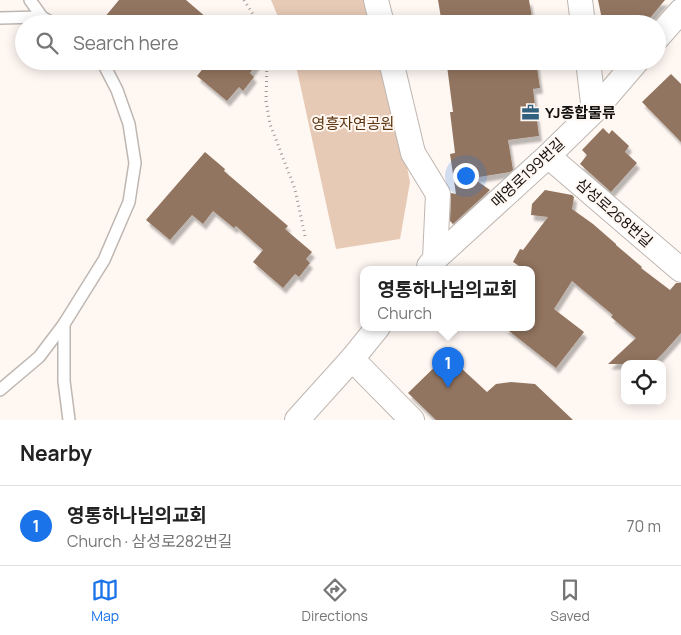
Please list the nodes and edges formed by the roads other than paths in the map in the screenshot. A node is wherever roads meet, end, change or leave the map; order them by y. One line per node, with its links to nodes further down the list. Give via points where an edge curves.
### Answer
1 (30, 0): 5 (lane)
2 (376, 0): 6 (street)
3 (580, 0): 7 (street)
4 (681, 11): 10 (street)
5 (41, 15)
6 (380, 15)
7 (582, 15)
8 (0, 18): 9 (lane)
9 (15, 18)
10 (666, 28)
11 (107, 70): 19 (lane, via 129,124 135,163 129,202 104,260)
12 (393, 70): 17 (street, via 413,153 438,194)
13 (589, 70): 15 (street)
14 (629, 70): 15 (street, 매영로199번길)
15 (594, 111): 16 (street, 매영로199번길)
16 (548, 156): 17 (street, 매영로199번길); 18 (street, 삼성로268번길)
17 (430, 264)
18 (681, 270)
19 (64, 324): 22 (lane, via 39,357); 23 (lane, via 64,381)
20 (375, 331): 21 (street)
21 (352, 359): 24 (street); 25 (street)
22 (0, 390)
23 (69, 420)
24 (297, 420)
25 (412, 420)

